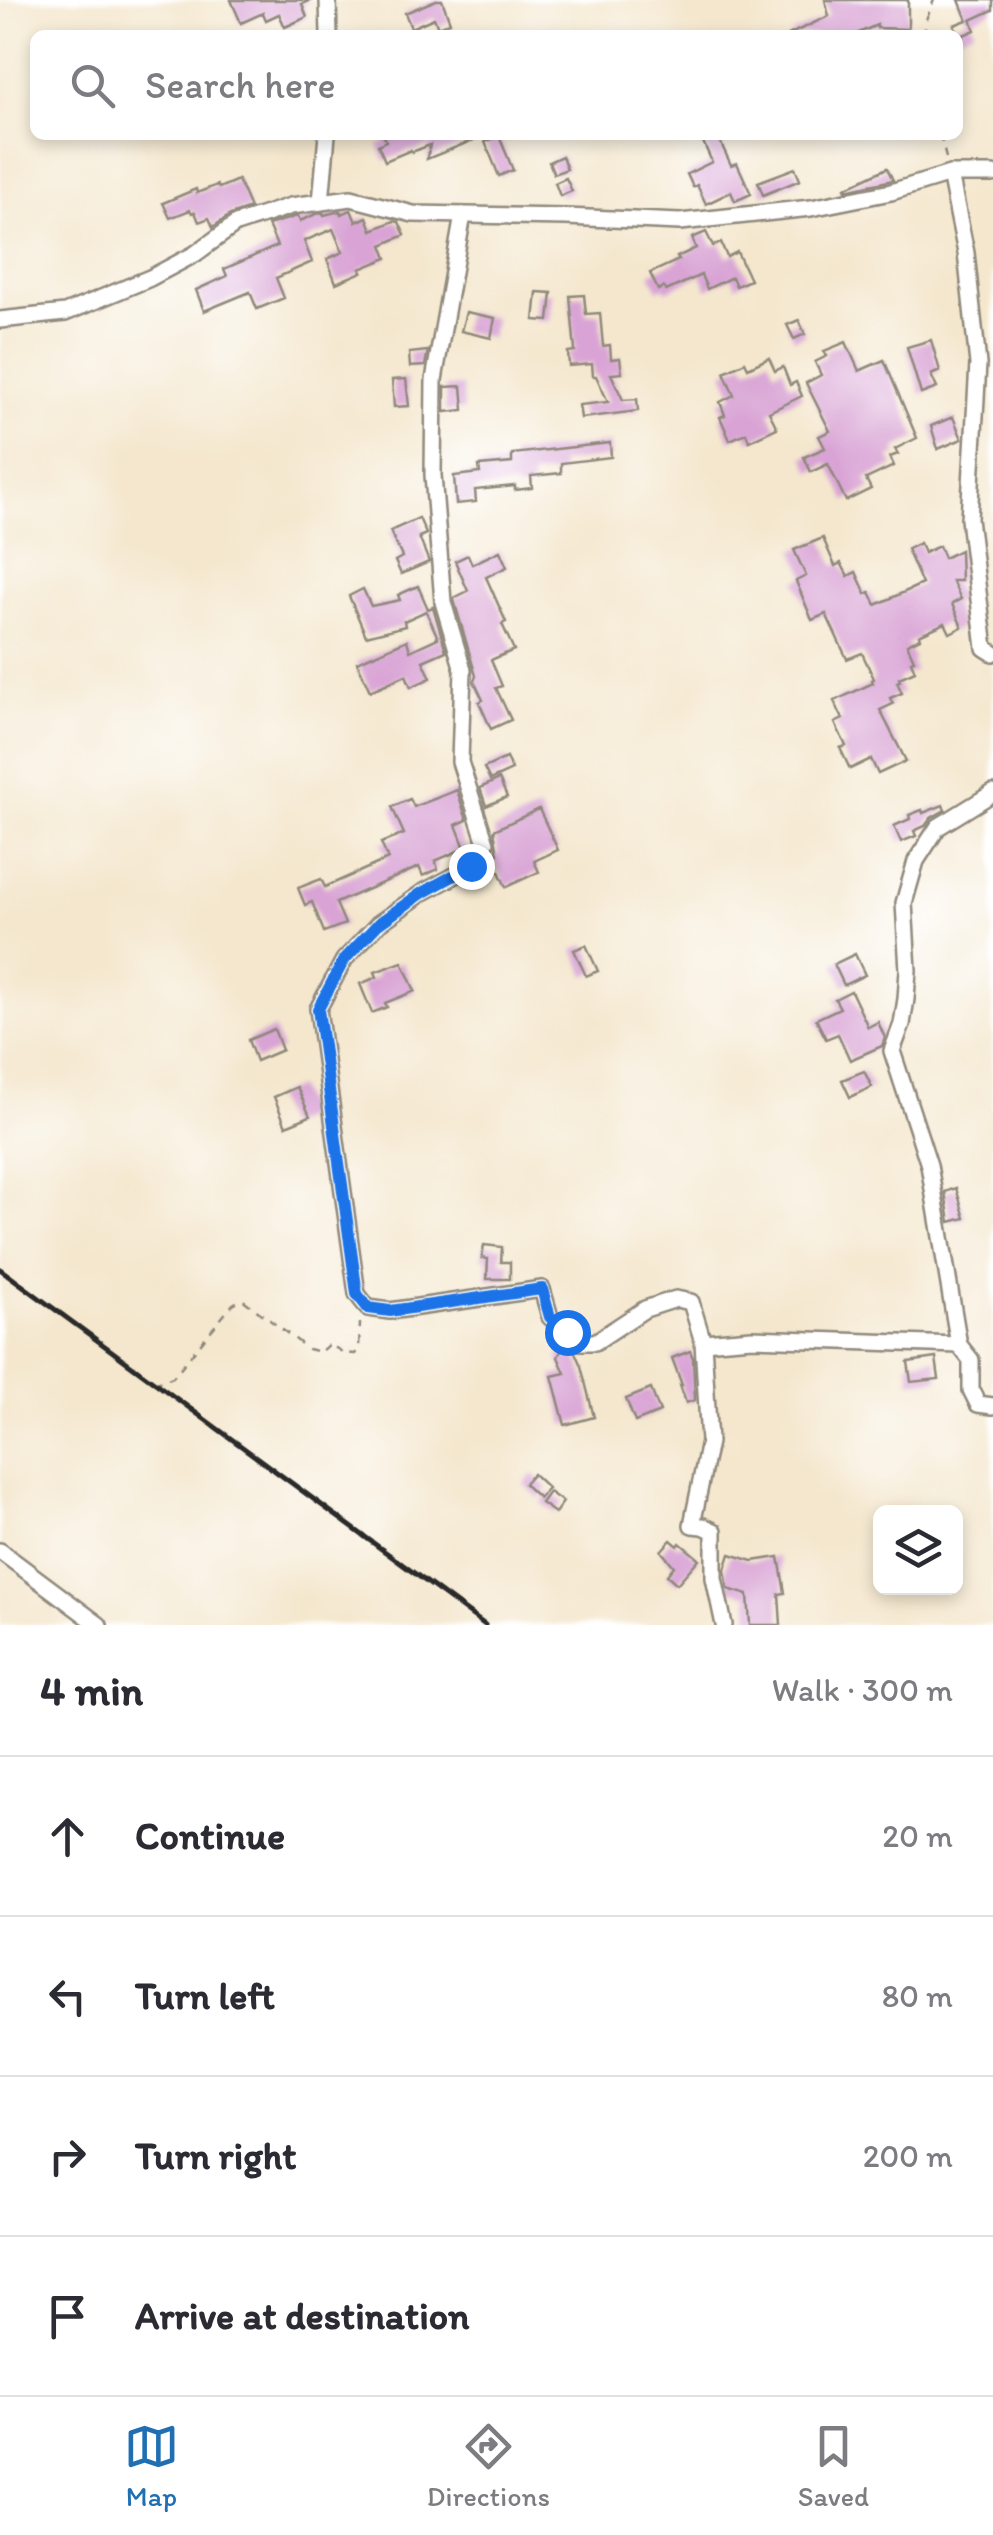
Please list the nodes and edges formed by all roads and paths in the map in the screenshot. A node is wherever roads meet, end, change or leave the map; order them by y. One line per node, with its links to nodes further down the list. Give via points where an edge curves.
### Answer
1 (328, 0): 3 (street)
2 (934, 0): 4 (path)
3 (329, 30)
4 (925, 30)
5 (327, 140): 9 (street)
6 (941, 140): 7 (path)
7 (950, 174): 8 (street); 10 (street, via 811,208 680,222); 12 (street, via 978,364 968,519)
8 (993, 174)
9 (320, 202): 10 (street, via 352,198 413,214); 11 (street, via 236,224 150,278 65,313)
10 (463, 216): 15 (street, via 434,380 433,476 443,602 464,670 460,762 486,843 471,866 378,924 344,960 318,1009 357,1294)
11 (0, 320)
12 (989, 650): 13 (street)
13 (993, 663)
14 (993, 793): 17 (street, via 938,828 916,860 904,903 906,999 892,1051 929,1165)
15 (368, 1308): 16 (street, via 390,1311 542,1289 550,1317 579,1342 595,1342 645,1309 676,1300 691,1302); 18 (path, via 355,1354 329,1344 320,1352 242,1299 172,1376)
16 (702, 1342): 17 (street); 22 (street, via 709,1442 692,1525 714,1532)
17 (959, 1345): 19 (street, via 971,1360 978,1404)
18 (153, 1384)
19 (993, 1406)
20 (0, 1551): 21 (street)
21 (98, 1625)
22 (724, 1625)

